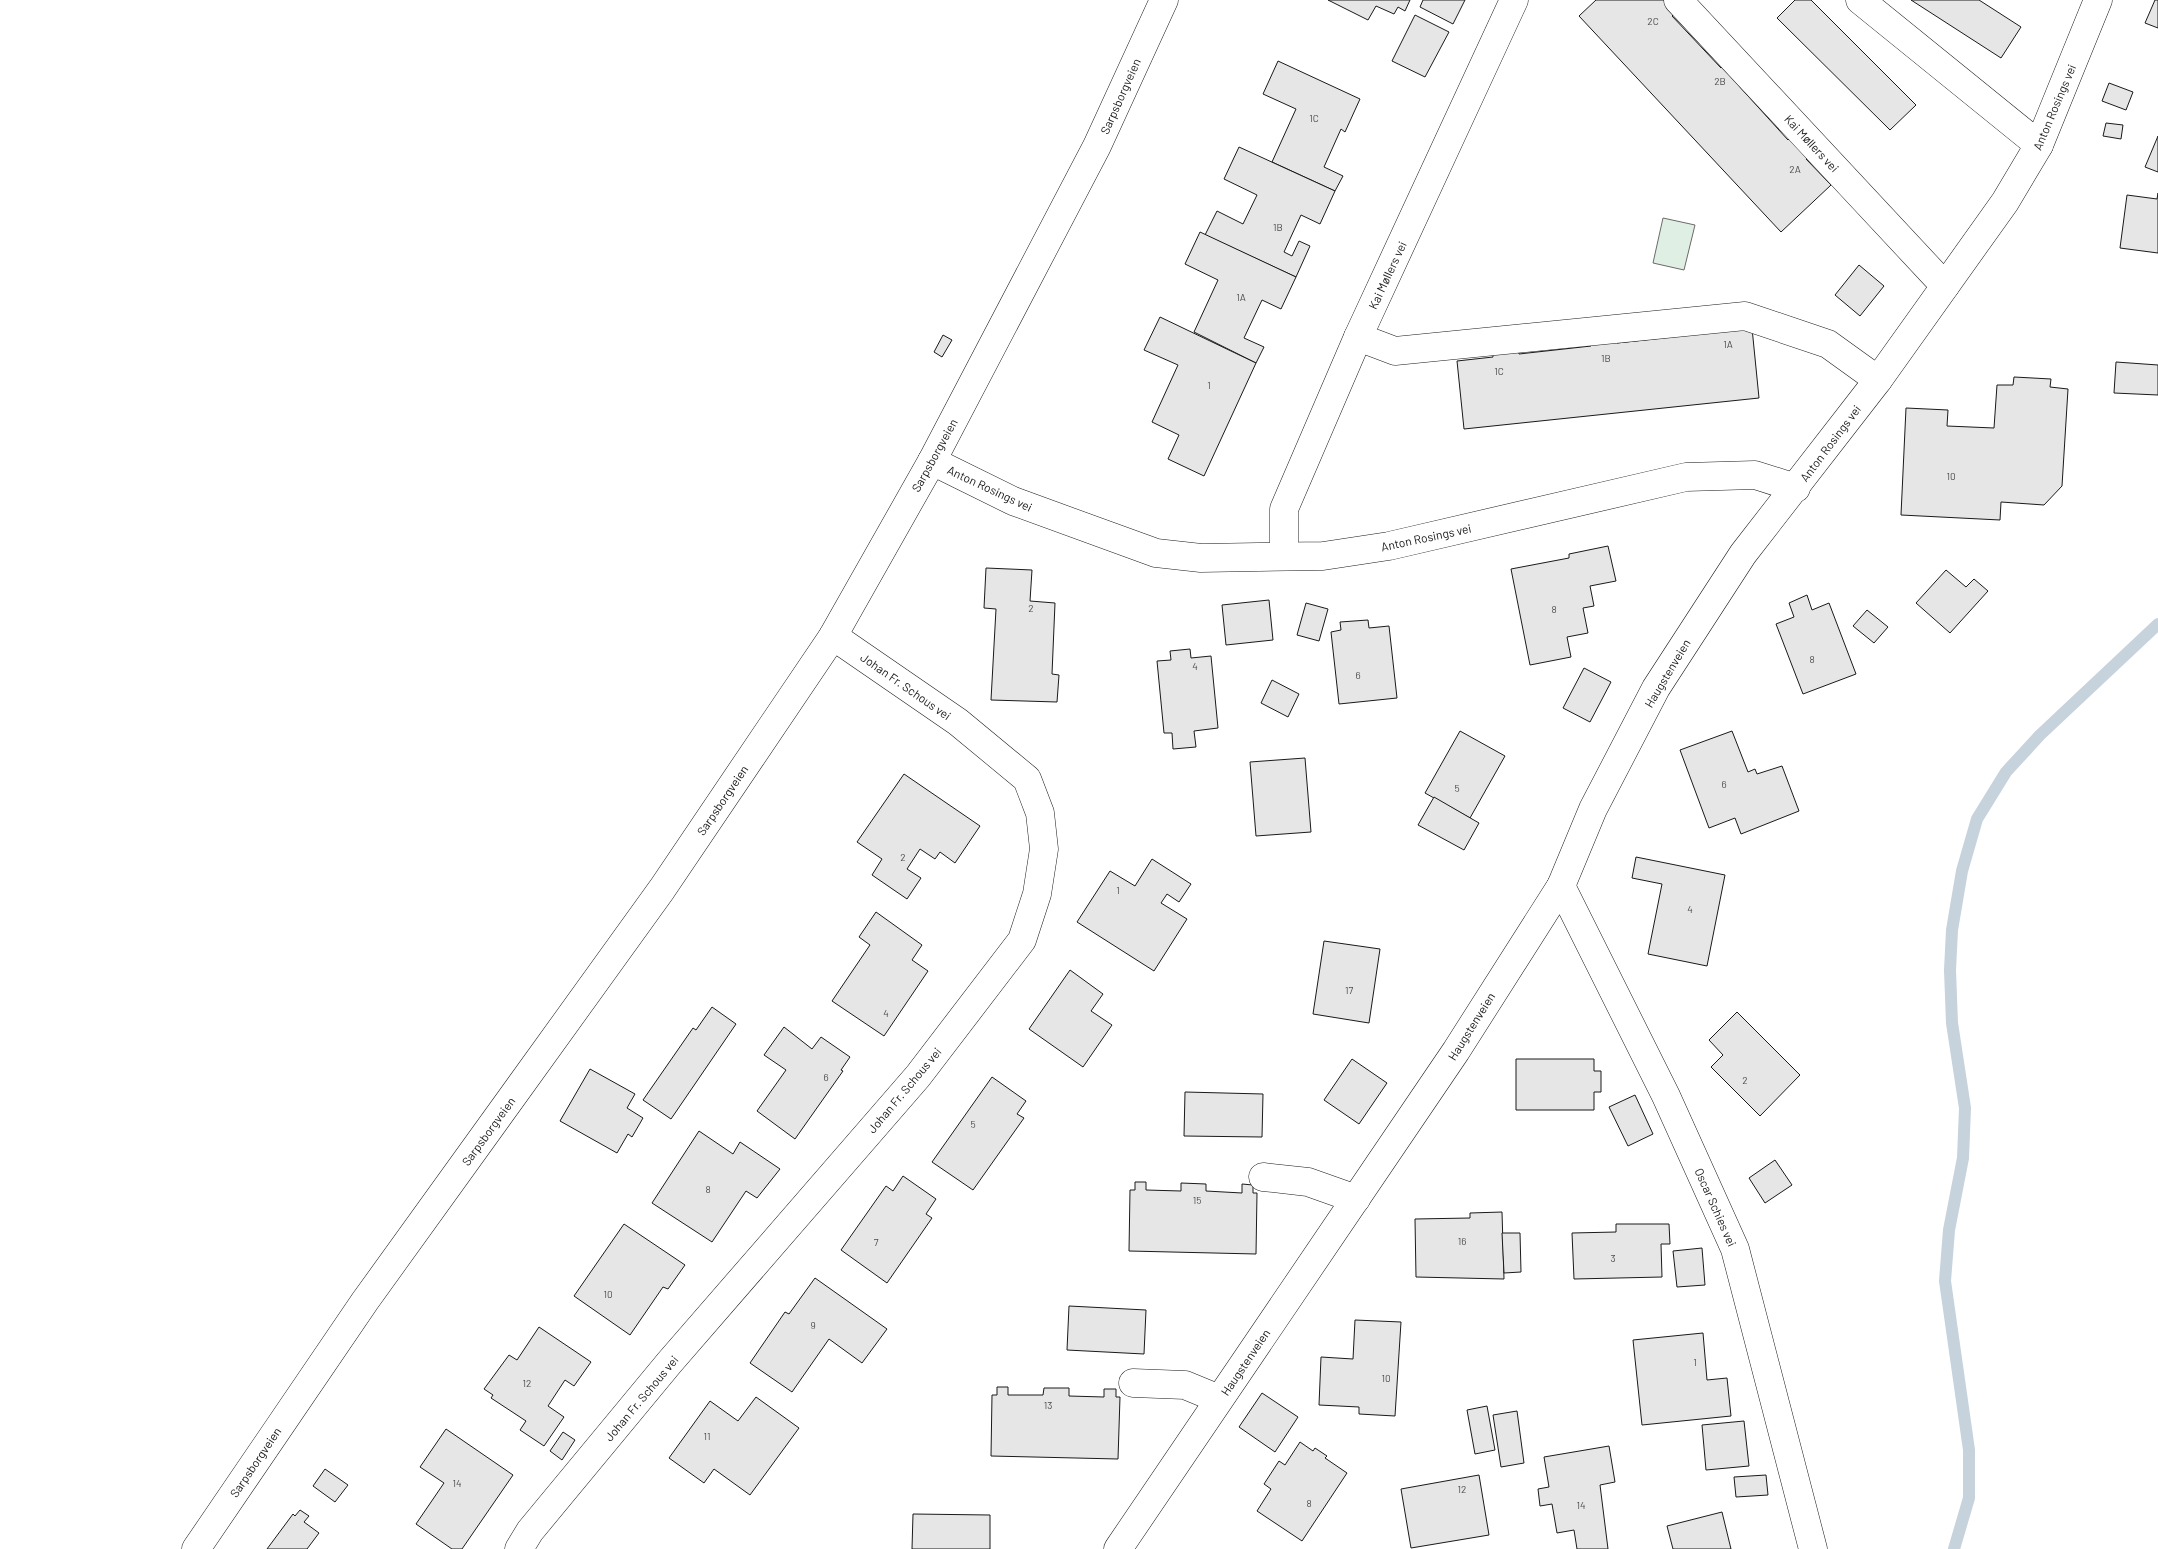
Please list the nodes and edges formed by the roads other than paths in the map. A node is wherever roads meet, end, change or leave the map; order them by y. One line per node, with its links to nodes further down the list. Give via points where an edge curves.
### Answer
1 (1164, 0): 10 (main road, Sarpsborgveien, via 1097,146)
2 (1514, 0): 8 (main road, Kai Møllers vei)
3 (1678, 0): 7 (main road, Kai Møllers vei)
4 (1860, 0): 6 (main road)
5 (2098, 0): 6 (main road, Anton Rosings vei)
6 (2039, 145): 7 (main road, Anton Rosings vei, via 2005,202)
7 (1945, 286): 9 (main road, Anton Rosings vei)
8 (1358, 337): 9 (main road, via 1395,351 1746,316 1828,344); 12 (main road, Kai Møllers vei, via 1284,508)
9 (1878, 380): 11 (main road, Anton Rosings vei)
10 (932, 461): 12 (main road, Anton Rosings vei, via 1013,501 1156,553 1201,558); 13 (main road, Sarpsborgveien)
11 (1796, 488): 12 (main road, Anton Rosings vei, via 1755,475 1686,477 1389,546 1323,556); 14 (main road, Haugstenveien, via 1743,554 1656,688 1593,810)
12 (1284, 556)
13 (833, 636): 19 (main road, Sarpsborgveien, via 662,889 365,1301); 20 (main road, Johan Fr. Schous vei, via 958,722 1027,778 1040,813 1044,848 1037,894 1022,940 918,1076 669,1363)
14 (1561, 886): 16 (main road, Haugstenveien, via 1456,1051); 22 (main road, Oscar Schies vei, via 1666,1096 1735,1249)
15 (1264, 1177): 16 (main road, via 1308,1182)
16 (1356, 1199): 18 (main road, Haugstenveien)
17 (1133, 1383): 18 (main road, via 1186,1385)
18 (1219, 1399): 21 (main road, Haugstenveien)
19 (196, 1549)
20 (519, 1549)
21 (1118, 1549)
22 (1813, 1549)

